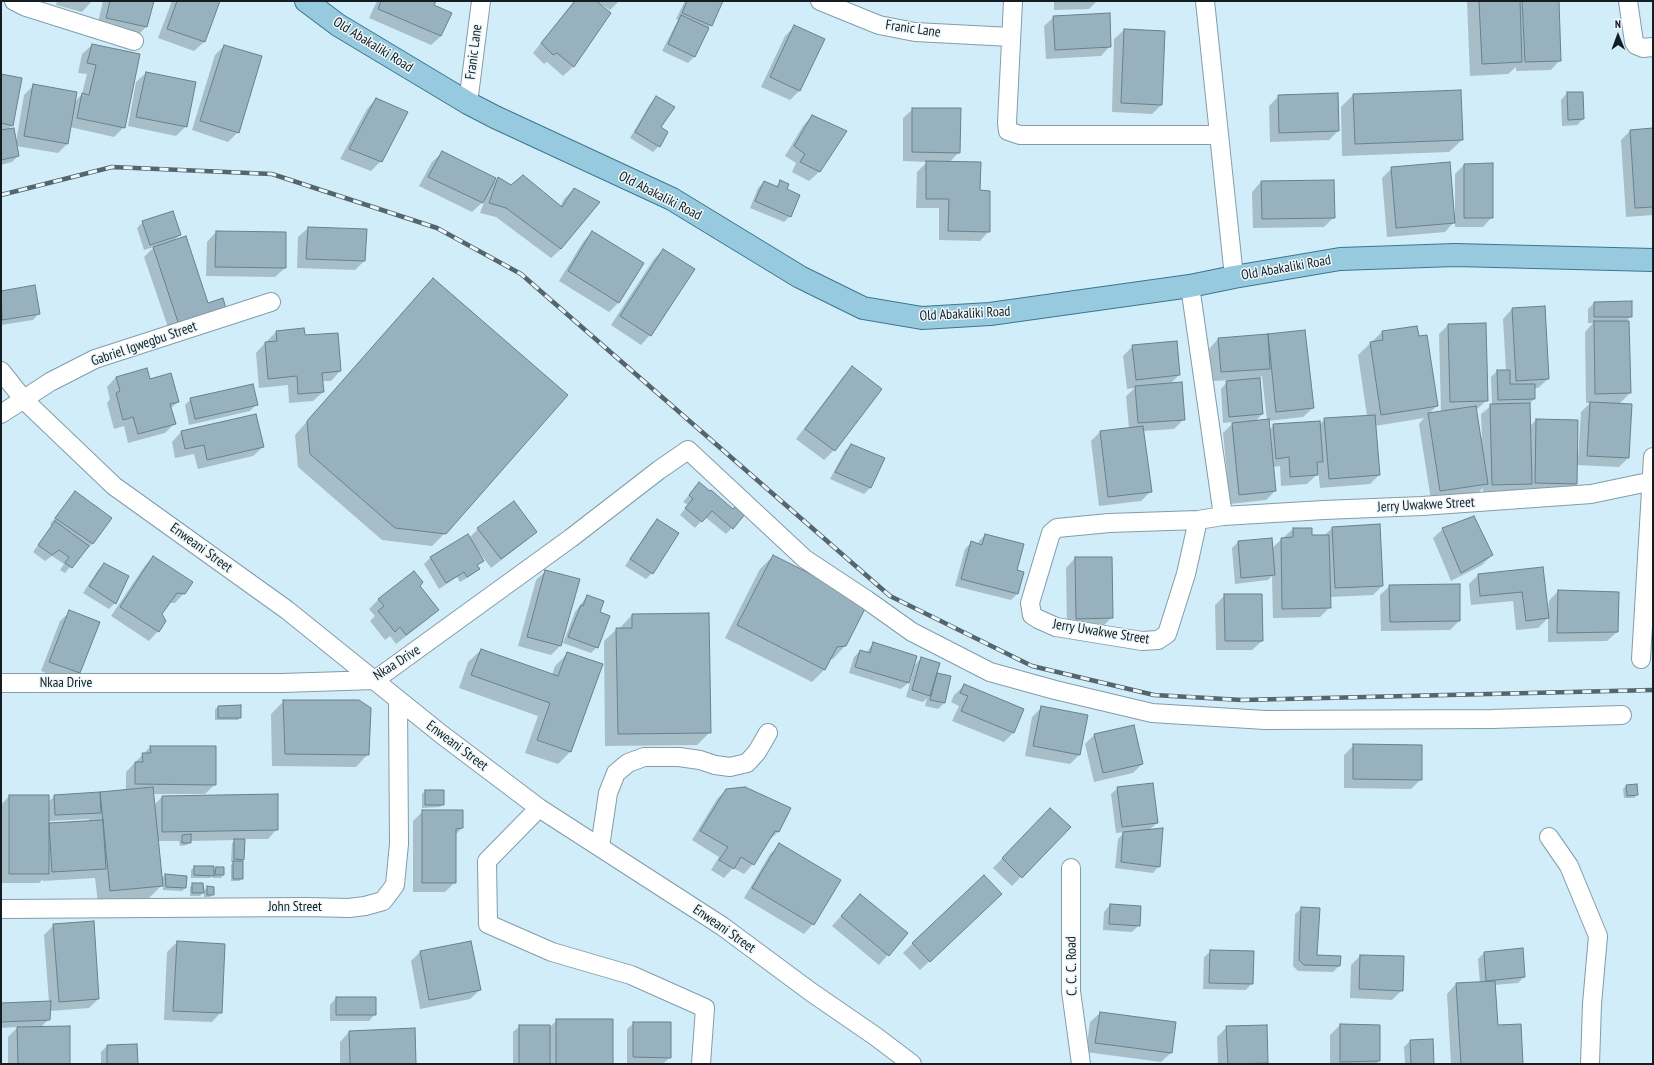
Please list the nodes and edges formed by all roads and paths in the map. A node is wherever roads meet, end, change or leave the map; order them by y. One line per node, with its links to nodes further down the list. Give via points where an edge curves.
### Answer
1 (14, 1): 9 (street)
2 (306, 1): 11 (main road, Old Abakaliki Road, via 338,25)
3 (481, 1): 11 (street, Franic Lane)
4 (820, 1): 8 (street, Franic Lane, via 879,25 915,32)
5 (1013, 1): 8 (street)
6 (1205, 1): 12 (street)
7 (1628, 1): 10 (street, via 1634,42 1643,48)
8 (1011, 37): 12 (street, via 1006,124 1008,131 1020,135)
9 (134, 41)
10 (1653, 47)
11 (468, 103): 15 (main road, Old Abakaliki Road, via 672,199 800,278 863,308 922,318 990,314)
12 (1219, 135): 14 (street)
13 (1653, 260): 14 (main road, Old Abakaliki Road, via 1455,254 1340,259)
14 (1234, 277): 15 (main road, Old Abakaliki Road)
15 (1190, 286): 22 (street)
16 (271, 302): 18 (street, Gabriel Igwegbu Street, via 95,359 50,382)
17 (1, 371): 18 (street, Enweani Street)
18 (24, 400): 19 (street, Gabriel Igwegbu Street); 25 (street, Enweani Street, via 114,486 287,610)
19 (1, 414)
20 (1653, 457): 21 (street)
21 (1653, 481): 22 (street, Jerry Uwakwe Street, via 1591,494); 24 (street)
22 (1223, 516): 23 (street, Jerry Uwakwe Street)
23 (1198, 520): 23 (street, Jerry Uwakwe Street, via 1186,574 1164,637 1142,641 1056,627 1032,615 1030,603 1034,589 1051,533 1057,528)
24 (1641, 659)
25 (375, 680): 26 (street, Nkaa Drive, via 282,683); 27 (street, Enweani Street); 28 (street, Nkaa Drive, via 688,450 805,559 912,632 990,672 1152,714 1265,720 1492,719)
26 (1, 683)
27 (398, 700): 30 (street, Enweani Street); 34 (street, John Street, via 399,844 395,885 384,901 349,908)
28 (1622, 715)
29 (768, 733): 32 (street, via 758,752 747,763 730,767 679,758 644,758 628,763 616,773 608,793)
30 (539, 808): 32 (street, Enweani Street); 35 (street, via 487,861 488,924 552,952 631,975 705,1008)
31 (1549, 837): 38 (street, via 1569,866 1598,936)
32 (600, 847): 36 (street, Enweani Street, via 722,926)
33 (1071, 868): 37 (street, C. C. C. Road, via 1071,991)
34 (1, 909)
35 (701, 1064)
36 (912, 1064)
37 (1081, 1064)
38 (1590, 1064)

